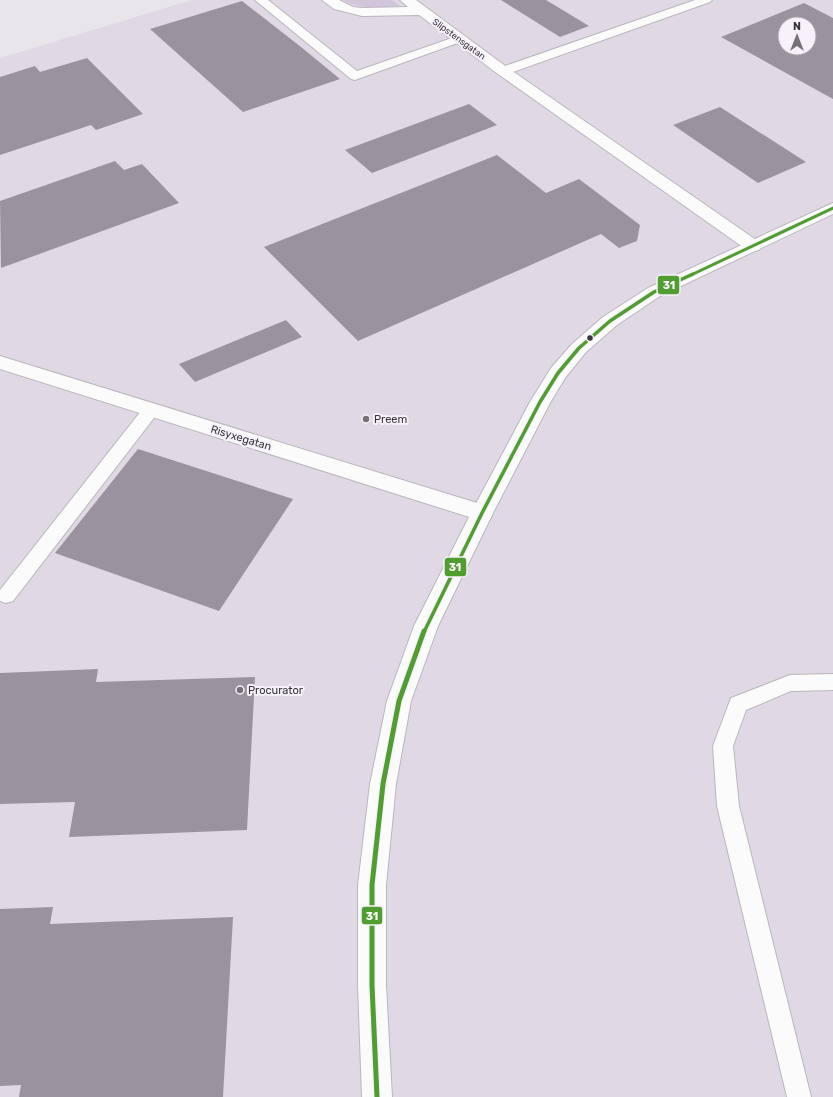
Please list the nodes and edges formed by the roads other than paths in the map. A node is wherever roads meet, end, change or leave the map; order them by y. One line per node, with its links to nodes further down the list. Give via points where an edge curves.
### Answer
1 (261, 0): 6 (lane, via 355,76)
2 (329, 0): 5 (street, Slipstensgatan, via 350,11)
3 (407, 0): 5 (street, Slipstensgatan)
4 (706, 0): 7 (lane)
5 (422, 11): 6 (street, Slipstensgatan)
6 (459, 39): 7 (street, Slipstensgatan)
7 (503, 71): 9 (street, Slipstensgatan)
8 (833, 208): 9 (street)
9 (752, 246): 12 (street, via 654,292 610,321 579,348 558,373 540,402)
10 (0, 362): 11 (street, Risyxegatan)
11 (151, 410): 12 (street, Risyxegatan); 13 (lane)
12 (482, 513): 15 (street, via 426,626 400,701 383,784 372,885 372,985)
13 (6, 596)
14 (833, 682): 16 (lane, via 790,683 738,704 723,746 728,806)
15 (377, 1097)
16 (799, 1097)

